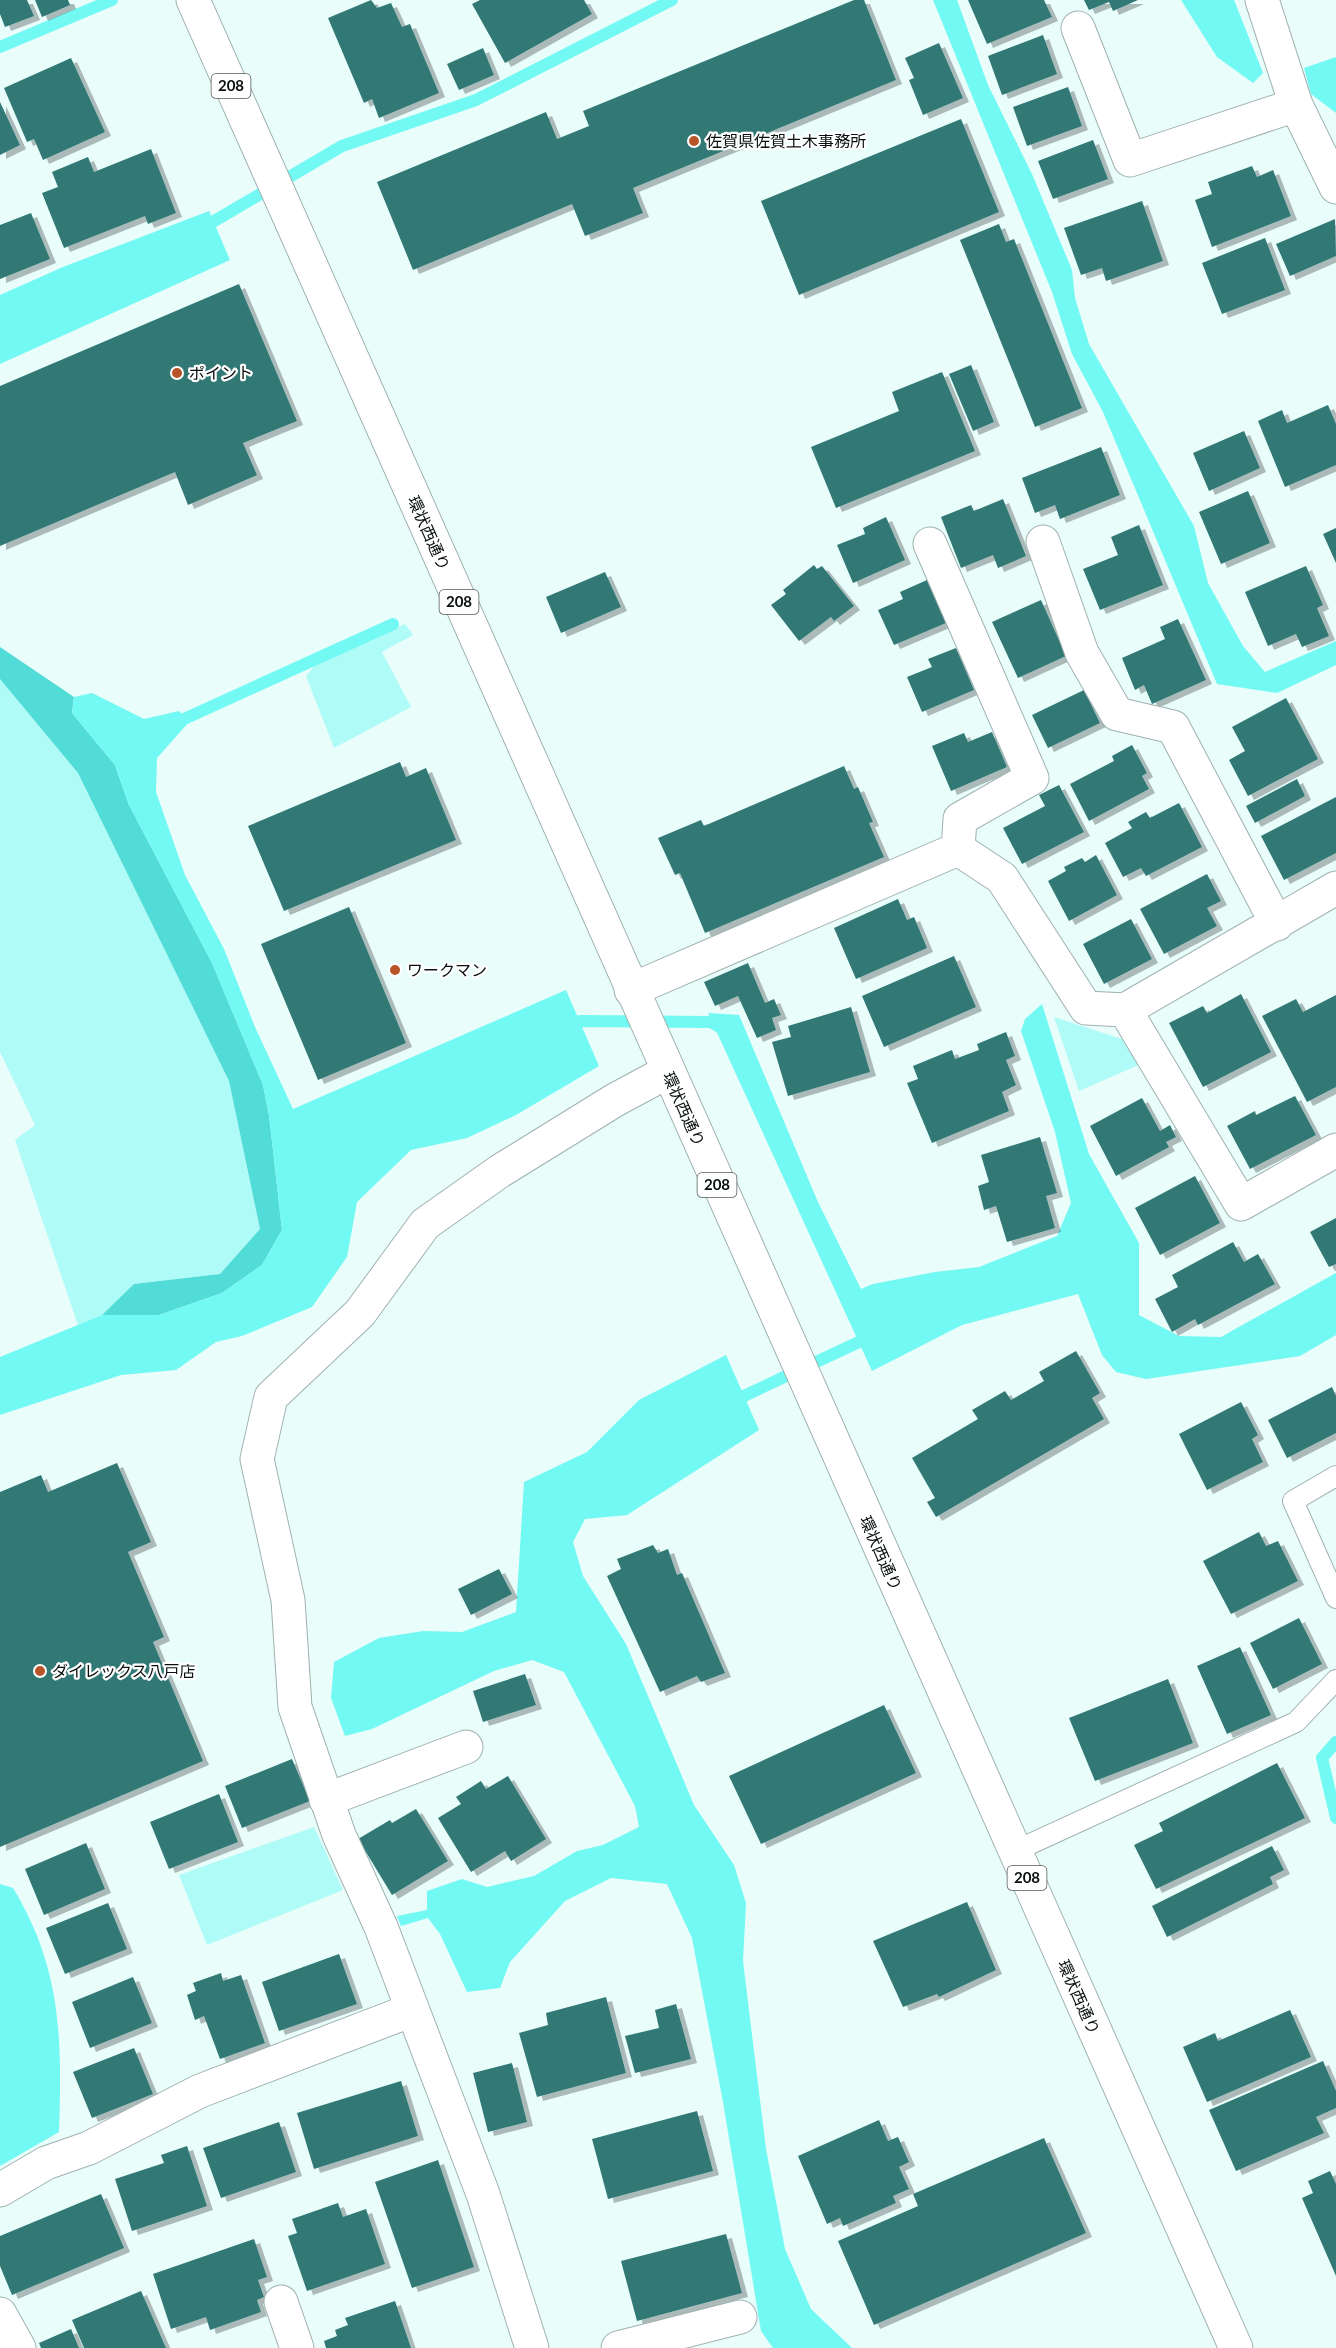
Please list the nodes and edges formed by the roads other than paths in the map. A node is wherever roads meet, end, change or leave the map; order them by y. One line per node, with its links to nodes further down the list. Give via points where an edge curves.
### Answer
1 (193, 0): 11 (main road, 環状西通り / 208)
2 (1262, 0): 4 (main road)
3 (1078, 28): 4 (main road, via 1130,160)
4 (1296, 105): 5 (main road)
5 (1336, 187)
6 (1043, 542): 10 (main road, via 1082,653 1117,714 1173,727)
7 (930, 544): 8 (main road, via 1032,778 960,819)
8 (958, 849): 11 (main road); 12 (main road, via 1002,878 1086,1008)
9 (1336, 888): 10 (main road)
10 (1277, 924): 12 (main road)
11 (633, 995): 13 (main road, 環状西通り / 208)
12 (1125, 1010): 14 (main road, via 1240,1204)
13 (662, 1059): 19 (main road, via 615,1100 500,1171 425,1224 360,1313 271,1397 257,1459 288,1600 295,1707); 20 (main road, 環状西通り / 208)
14 (1336, 1150)
15 (1336, 1476): 16 (lane, via 1293,1500)
16 (1336, 1598)
17 (1336, 1680): 20 (lane, via 1296,1722)
18 (466, 1747): 19 (main road)
19 (327, 1800): 21 (main road)
20 (1014, 1851): 30 (main road, 環状西通り / 208)
21 (412, 2010): 22 (main road, via 200,2091 89,2148 46,2163); 26 (main road, via 483,2194)
22 (0, 2190)
23 (281, 2302): 28 (main road)
24 (0, 2314): 27 (main road)
25 (740, 2317): 29 (main road)
26 (529, 2347)
27 (19, 2348)
28 (297, 2348)
29 (618, 2348)
30 (1236, 2348)

